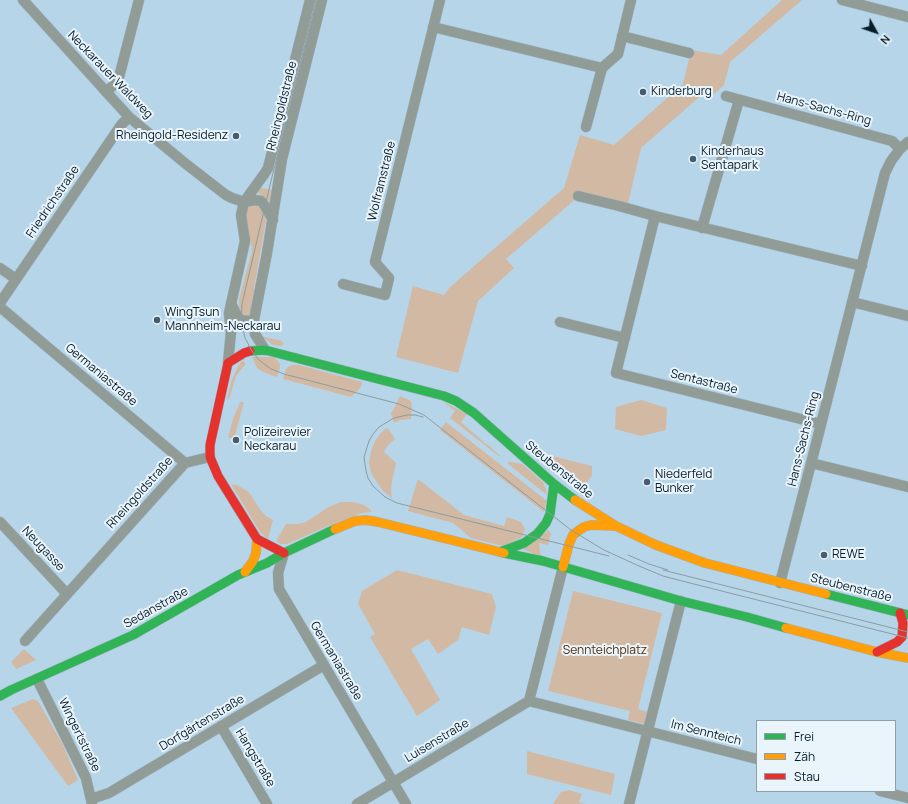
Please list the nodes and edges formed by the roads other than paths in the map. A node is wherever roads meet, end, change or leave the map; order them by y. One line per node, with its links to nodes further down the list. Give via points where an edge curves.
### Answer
1 (23, 0): 13 (street, Neckarauer Waldweg)
2 (139, 0): 13 (street, via 118,81)
3 (310, 0): 20 (street, Rheingoldstraße, via 268,168)
4 (322, 0): 22 (street, Rheingoldstraße, via 282,159)
5 (440, 0): 9 (street, Wolframstraße)
6 (631, 0): 10 (street)
7 (842, 0): 8 (street)
8 (908, 17)
9 (433, 27): 12 (street); 27 (street, Wolframstraße, via 375,262 389,278 385,295)
10 (622, 36): 11 (street); 12 (street, via 618,54)
11 (689, 53)
12 (602, 68): 17 (street)
13 (106, 92): 16 (street, Neckarauer Waldweg)
14 (726, 96): 15 (street, Hans-Sachs-Ring)
15 (739, 100): 18 (street, Hans-Sachs-Ring); 23 (street)
16 (128, 117): 20 (street, Neckarauer Waldweg, via 209,183 232,198); 26 (street, Friedrichstraße)
17 (586, 127)
18 (904, 146): 24 (street, Hans-Sachs-Ring, via 885,173)
19 (578, 196): 21 (street)
20 (244, 202): 22 (street, via 261,201); 30 (street, Rheingoldstraße, via 241,215 245,241)
21 (655, 216): 23 (street); 35 (street, Sentastraße)
22 (273, 220): 33 (street, Rheingoldstraße)
23 (702, 228): 24 (street)
24 (862, 266): 28 (street, Hans-Sachs-Ring)
25 (0, 268): 26 (street)
26 (16, 279): 29 (street, Friedrichstraße)
27 (343, 284)
28 (852, 302): 32 (street); 38 (street, Hans-Sachs-Ring)
29 (0, 303)
30 (231, 303): 33 (street, via 241,320); 37 (street, Rheingoldstraße)
31 (0, 307): 40 (street, Germaniastraße)
32 (908, 316)
33 (254, 320): 36 (street, Rheingoldstraße, via 255,334)
34 (560, 322): 35 (street)
35 (625, 338): 38 (street, Sentastraße, via 616,373)
36 (265, 350): 37 (street, Steubenstraße, via 244,353); 42 (street, Steubenstraße, via 435,393 456,401 474,413)
37 (228, 364): 39 (street, Rheingoldstraße, via 210,445)
38 (821, 424): 41 (street, Hans-Sachs-Ring)
39 (210, 457): 40 (street, Rheingoldstraße); 46 (street, via 218,476)
40 (186, 463): 52 (street, Rheingoldstraße)
41 (811, 463): 43 (street); 51 (street, Hans-Sachs-Ring)
42 (554, 484): 45 (street, Steubenstraße); 47 (street, via 550,514 546,523 524,543)
43 (908, 487)
44 (0, 522): 52 (street, Neugasse)
45 (616, 526): 49 (street, via 591,525 578,531 570,541); 51 (street, Steubenstraße, via 705,564)
46 (257, 539): 48 (street); 50 (street, via 256,553)
47 (500, 552): 48 (street, via 366,520 350,523); 49 (street)
48 (284, 553): 50 (street, Sedanstraße); 58 (street, Germaniastraße, via 278,573 279,589)
49 (563, 567): 53 (street); 61 (street)
50 (245, 572): 59 (street, Sedanstraße, via 133,635)
51 (780, 583): 54 (street, Steubenstraße)
52 (67, 594): 55 (street, Rheingoldstraße)
53 (681, 601): 56 (street); 63 (street)
54 (904, 614): 56 (street, via 902,637)
55 (25, 641)
56 (877, 652): 57 (street)
57 (908, 658)
58 (324, 665): 62 (street, Dorfgärtenstraße); 65 (street, Germaniastraße)
59 (37, 679): 60 (street); 68 (street, Wingertstraße, via 86,778)
60 (0, 696)
61 (529, 701): 63 (street); 65 (street, Luisenstraße)
62 (221, 726): 68 (street, Dorfgärtenstraße, via 110,793); 69 (street, Hangstraße)
63 (648, 731): 64 (street, Im Sennteich); 72 (street)
64 (756, 759)
65 (393, 782): 70 (street, Luisenstraße); 71 (street, Germaniastraße)
66 (884, 792): 67 (street)
67 (908, 798)
68 (91, 801)
69 (267, 804)
70 (357, 804)
71 (406, 804)
72 (629, 804)

